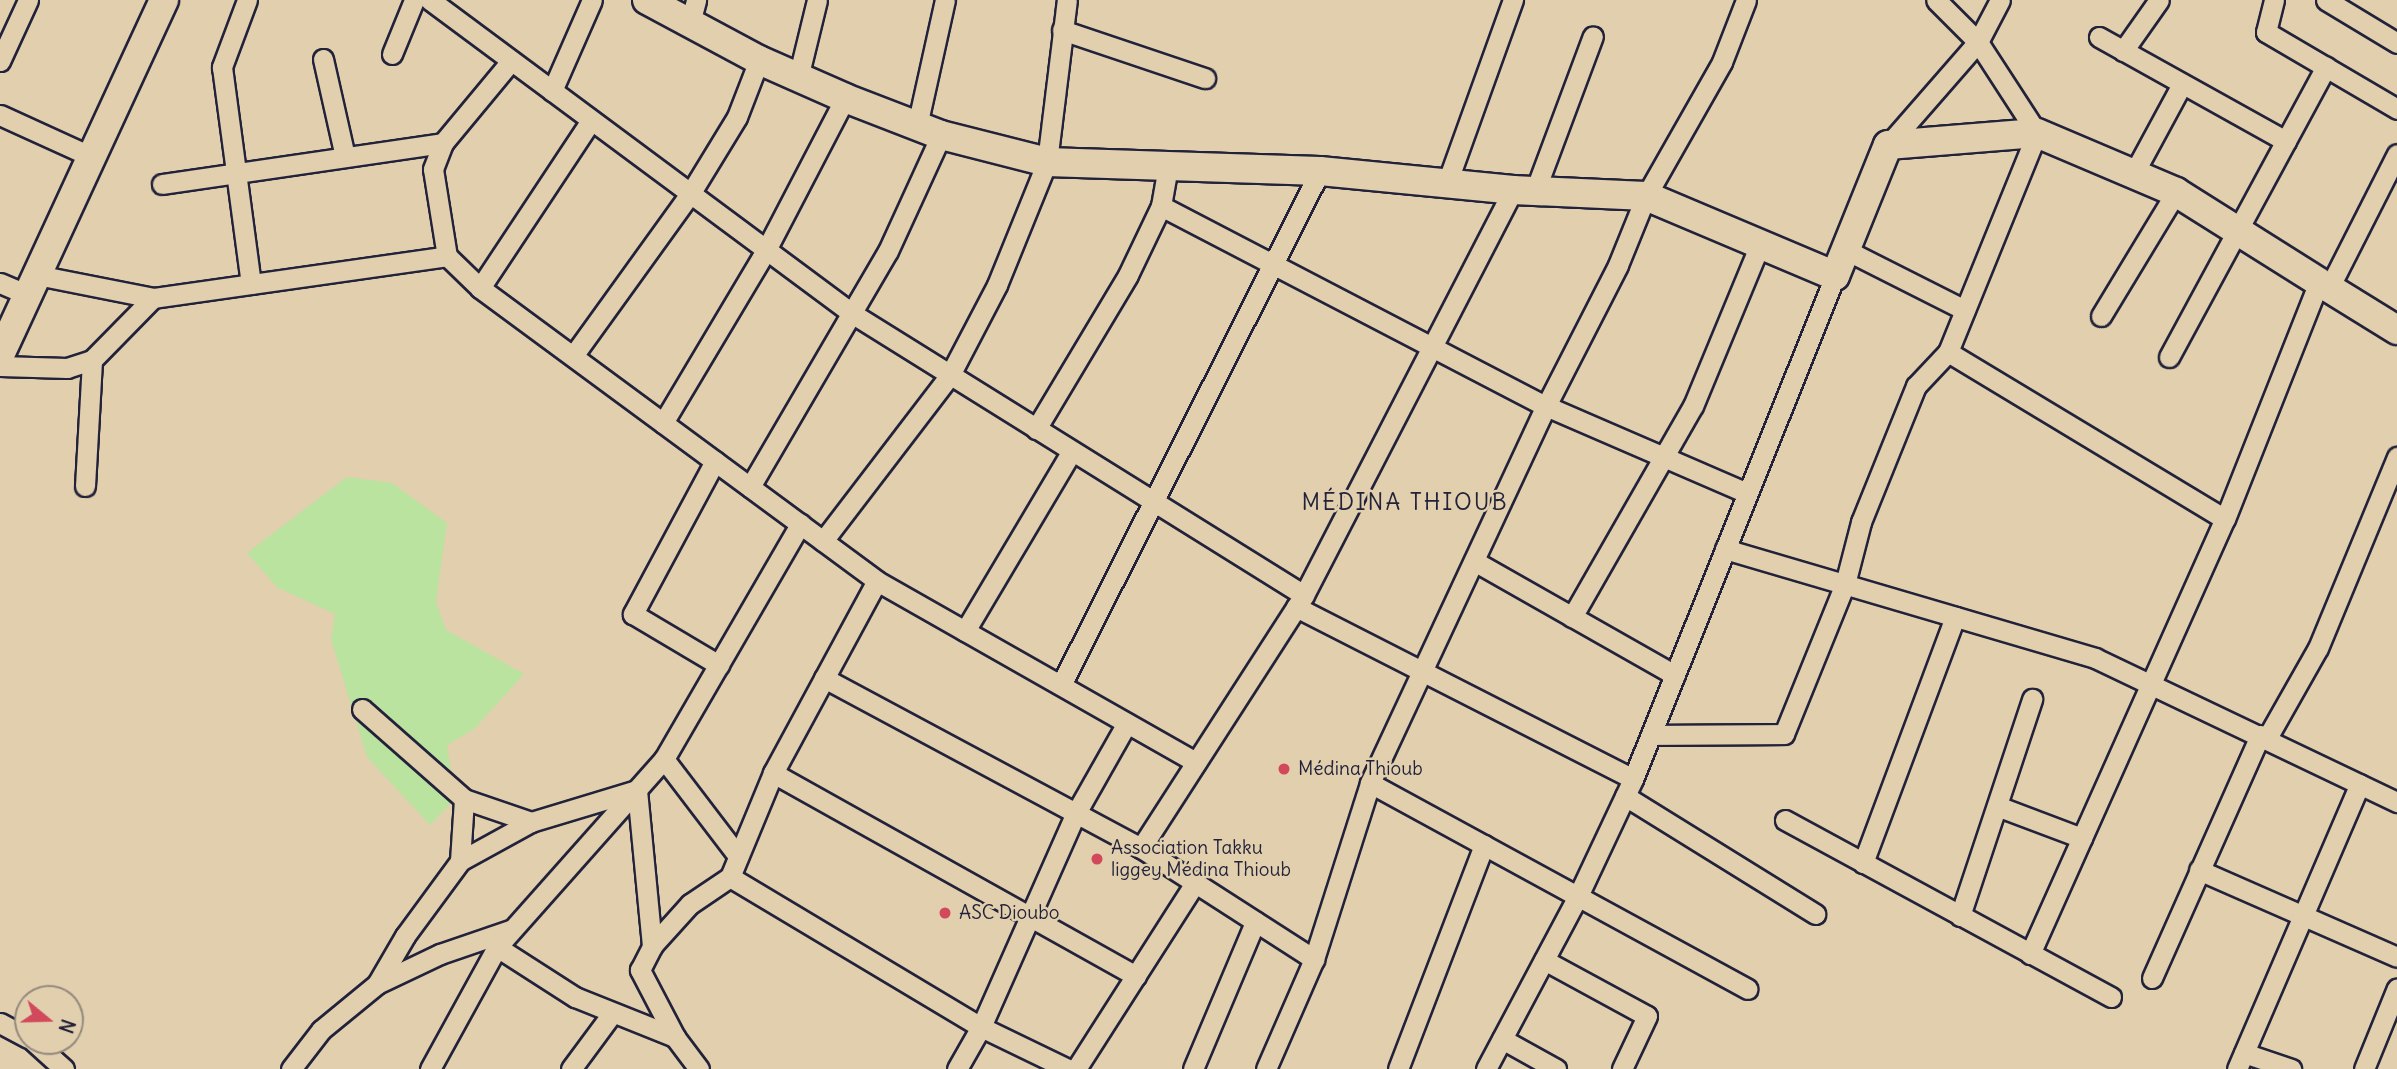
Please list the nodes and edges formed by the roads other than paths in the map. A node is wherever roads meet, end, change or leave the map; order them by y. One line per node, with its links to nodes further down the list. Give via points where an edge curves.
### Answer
1 (28, 0): 27 (street)
2 (164, 0): 44 (street)
3 (247, 0): 50 (street, via 222,67)
4 (592, 0): 33 (street)
5 (647, 0): 17 (street)
6 (817, 0): 30 (street)
7 (945, 0): 38 (street)
8 (1067, 0): 18 (street)
9 (1513, 0): 51 (street)
10 (1936, 0): 21 (street)
11 (2000, 0): 21 (street)
12 (2159, 0): 23 (street)
13 (2274, 0): 29 (street, via 2266,32)
14 (2326, 0): 22 (street)
15 (415, 1): 24 (street); 28 (street)
16 (1744, 1): 56 (street, via 1722,62)
17 (693, 12): 26 (street)
18 (1062, 30): 31 (street); 46 (street)
19 (1594, 36): 53 (street)
20 (2098, 37): 23 (street)
21 (1978, 42): 39 (street); 42 (street)
22 (2397, 43)
23 (2123, 51): 32 (street)
24 (392, 54)
25 (323, 59): 45 (street)
26 (759, 60): 30 (street); 55 (street, via 737,117)
27 (0, 61)
28 (511, 61): 33 (street); 41 (street)
29 (2326, 67): 35 (street); 40 (street)
30 (798, 78): 34 (street)
31 (1205, 78)
32 (2182, 84): 40 (street); 49 (street)
33 (552, 91): 37 (street)
34 (845, 98): 38 (street); 60 (street)
35 (2397, 109)
36 (0, 115): 44 (street)
37 (591, 120): 55 (street); 68 (street)
38 (929, 131): 46 (street); 71 (street, via 888,251)
39 (2038, 133): 42 (street); 49 (street); 70 (street)
40 (2286, 141): 58 (street)
41 (443, 143): 45 (street); 61 (street, via 433,169)
42 (1888, 145): 63 (street)
43 (2397, 154): 67 (street)
44 (92, 157): 66 (street)
45 (345, 157): 50 (street)
46 (1047, 162): 47 (street); 81 (street, via 997,285)
47 (1168, 167): 48 (street); 57 (street)
48 (1320, 171): 51 (street); 62 (street)
49 (2135, 171): 54 (street)
50 (235, 173): 52 (street); 65 (street)
51 (1447, 183): 53 (street)
52 (162, 184)
53 (1524, 190): 56 (street); 74 (street)
54 (2176, 192): 58 (street); 72 (street)
55 (690, 194): 60 (street); 77 (street)
56 (1646, 196): 59 (street); 82 (street, via 1618,265)
57 (1161, 206): 62 (street); 84 (street, via 1128,275)
58 (2236, 232): 67 (street); 78 (street)
59 (1760, 244): 63 (street); 87 (street, via 1693,405)
60 (766, 250): 71 (street); 83 (street)
61 (447, 256): 65 (street); 68 (street)
62 (1274, 263): 74 (street); 92 (street)
63 (1840, 263): 70 (street); 91 (street)
64 (0, 283): 66 (street)
65 (251, 284): 69 (street)
66 (32, 285): 69 (street); 76 (street)
67 (2324, 285): 73 (street); 93 (street)
68 (480, 288): 77 (street)
69 (153, 298): 79 (street)
70 (1965, 310): 75 (street)
71 (853, 314): 81 (street); 90 (street)
72 (2101, 316)
73 (2397, 330)
74 (1432, 346): 82 (street); 100 (street)
75 (1948, 352): 93 (street); 99 (street, via 1916,386 1861,522)
76 (0, 355)
77 (573, 356): 83 (street)
78 (2169, 357)
79 (92, 359): 80 (street, via 67,368); 89 (street)
80 (0, 366)
81 (950, 375): 84 (street); 95 (street)
82 (1546, 406): 87 (street); 97 (street)
83 (663, 423): 88 (street)
84 (1036, 429): 85 (street)
85 (1072, 451): 92 (street); 103 (street)
86 (2397, 457): 114 (street, via 2318,648)
87 (1664, 459): 91 (street); 101 (street)
88 (715, 461): 90 (street); 104 (street, via 633,614)
89 (86, 486)
90 (750, 487): 94 (street)
91 (1747, 493): 96 (street)
92 (1154, 502): 100 (street); 109 (street)
93 (2225, 519): 108 (street)
94 (800, 524): 95 (street); 104 (street)
95 (823, 541): 98 (street)
96 (1725, 549): 99 (street); 106 (street)
97 (1474, 561): 101 (street); 105 (street)
98 (877, 581): 103 (street); 107 (street)
99 (1844, 584): 102 (street); 113 (street, via 1784,734)
100 (1300, 601): 105 (street); 116 (street)
101 (1572, 617): 106 (street)
102 (1955, 617): 108 (street, via 2095,658); 133 (street)
103 (965, 631): 109 (street)
104 (719, 665): 115 (street)
105 (1422, 671): 118 (street); 120 (street)
106 (1675, 675): 113 (street)
107 (824, 678): 117 (street); 125 (street)
108 (2153, 682): 114 (street); 128 (street)
109 (1061, 685): 112 (street)
110 (2032, 699): 124 (street)
111 (362, 709): 122 (street)
112 (1127, 723): 116 (street); 125 (street)
113 (1651, 735): 120 (street)
114 (2263, 736): 119 (street); 134 (street)
115 (664, 759): 121 (street); 131 (street)
116 (1196, 762): 130 (street)
117 (773, 773): 131 (street); 141 (street)
118 (1370, 783): 129 (street); 148 (street)
119 (2360, 783): 123 (street); 140 (street)
120 (1629, 788): 137 (street); 138 (street)
121 (637, 790): 127 (street); 143 (street); 144 (street)
122 (464, 799): 127 (street); 132 (street)
123 (2397, 802)
124 (1997, 806): 128 (street); 139 (street)
125 (1076, 813): 130 (street); 141 (street)
126 (1785, 820): 133 (street)
127 (531, 822): 132 (street)
128 (2082, 838): 146 (street)
129 (1484, 845): 137 (street); 172 (street)
130 (1141, 848): 136 (street)
131 (738, 856): 135 (street)
132 (460, 862): 152 (street, via 405,936)
133 (1863, 863): 139 (street)
134 (2199, 870): 140 (street); 151 (street)
135 (730, 877): 144 (street, via 690,904); 157 (street)
136 (1195, 883): 142 (street); 150 (street)
137 (1578, 896): 149 (street); 154 (street)
138 (1815, 914)
139 (1960, 916): 146 (street)
140 (2304, 916): 147 (street); 161 (street)
141 (1031, 917): 150 (street); 157 (street)
142 (1255, 922): 148 (street); 170 (street)
143 (510, 930): 145 (street); 152 (street, via 440,954)
144 (652, 946): 158 (street, via 640,970)
145 (497, 947): 156 (street); 164 (street)
146 (2030, 954): 155 (street)
147 (2397, 957)
148 (1314, 959): 171 (street)
149 (1544, 960): 159 (street); 175 (street, via 1647,1016)
150 (1136, 976): 169 (street)
151 (2152, 978)
152 (377, 984): 163 (street, via 321,1030)
153 (2397, 988): 177 (street)
154 (1748, 989)
155 (2111, 997)
156 (611, 1015): 158 (street); 165 (street)
157 (981, 1027): 167 (street); 168 (street)
158 (675, 1037): 166 (street)
159 (1502, 1038): 173 (street); 174 (street)
160 (48, 1055): 162 (street)
161 (2241, 1061): 176 (street)
162 (64, 1069)
163 (291, 1069)
164 (430, 1069)
165 (571, 1069)
166 (699, 1069)
167 (957, 1069)
168 (1068, 1069)
169 (1076, 1069)
170 (1193, 1069)
171 (1266, 1069)
172 (1398, 1069)
173 (1486, 1069)
174 (1556, 1069)
175 (1622, 1069)
176 (2291, 1069)
177 (2364, 1069)

